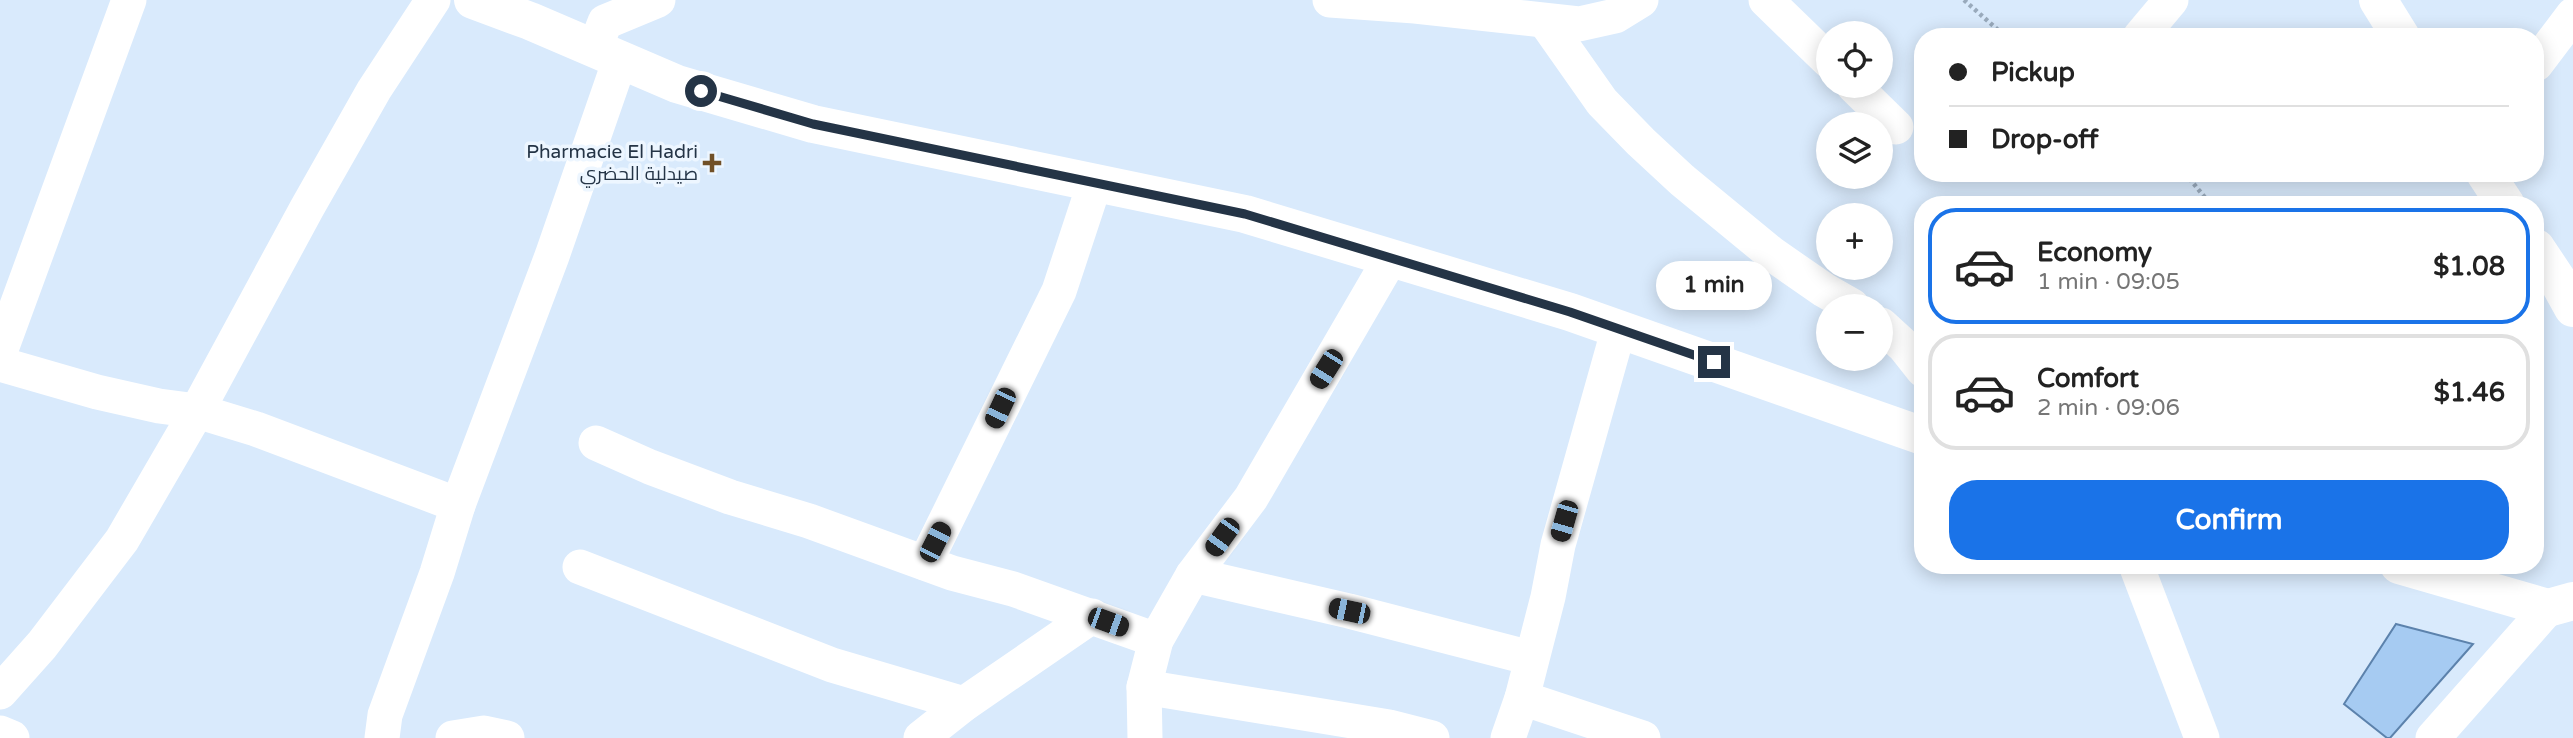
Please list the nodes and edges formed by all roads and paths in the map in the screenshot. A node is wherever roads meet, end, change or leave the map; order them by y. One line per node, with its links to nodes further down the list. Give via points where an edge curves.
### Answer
1 (129, 0): 30 (street)
2 (433, 0): 33 (street, via 368,101)
3 (472, 0): 18 (street)
4 (658, 0): 18 (street, via 605,22)
5 (1330, 0): 12 (street)
6 (1641, 0): 12 (street, via 1615,16 1579,24)
7 (1766, 0): 16 (street)
8 (1964, 0): 13 (path)
9 (2171, 0): 14 (street)
10 (2378, 0): 15 (street)
11 (2573, 15): 17 (street)
12 (1545, 21): 27 (street, via 1602,102 1641,142 1772,254)
13 (1996, 28)
14 (2148, 28)
15 (2395, 28)
16 (1816, 48)
17 (2544, 53)
18 (608, 54): 21 (street, via 677,84 813,124); 36 (street, via 538,295)
19 (1866, 98): 20 (street)
20 (1896, 127)
21 (1095, 182): 25 (street, via 1245,214); 37 (street, via 1059,291)
22 (2192, 182): 23 (path)
23 (2204, 196)
24 (2544, 257): 26 (street)
25 (1390, 259): 28 (street); 41 (street, via 1251,498)
26 (2568, 285)
27 (1831, 294)
28 (1619, 328): 34 (street); 45 (street)
29 (1893, 336): 31 (street)
30 (0, 352)
31 (1914, 359)
32 (0, 364): 33 (street, via 97,392)
33 (197, 411): 36 (street); 47 (street, via 122,540)
34 (1914, 433)
35 (596, 443): 37 (street, via 650,467)
36 (458, 505): 52 (street, via 385,715)
37 (925, 563): 43 (street)
38 (580, 567): 49 (street, via 832,665)
39 (2139, 574): 60 (street)
40 (2436, 574): 42 (street)
41 (1193, 575): 44 (street); 45 (street)
42 (2561, 604): 61 (street)
43 (1092, 616): 44 (street); 49 (street)
44 (1156, 640): 46 (street)
45 (1531, 658): 48 (street)
46 (1144, 687): 56 (street); 57 (street)
47 (0, 692)
48 (1522, 698): 58 (street); 59 (street)
49 (964, 704): 55 (street)
50 (0, 733): 51 (street)
51 (12, 738)
52 (383, 738)
53 (453, 738): 54 (street, via 484,733)
54 (507, 738)
55 (921, 738)
56 (1146, 738)
57 (1432, 738)
58 (1508, 738)
59 (1643, 738)
60 (2202, 738)
61 (2433, 738)

